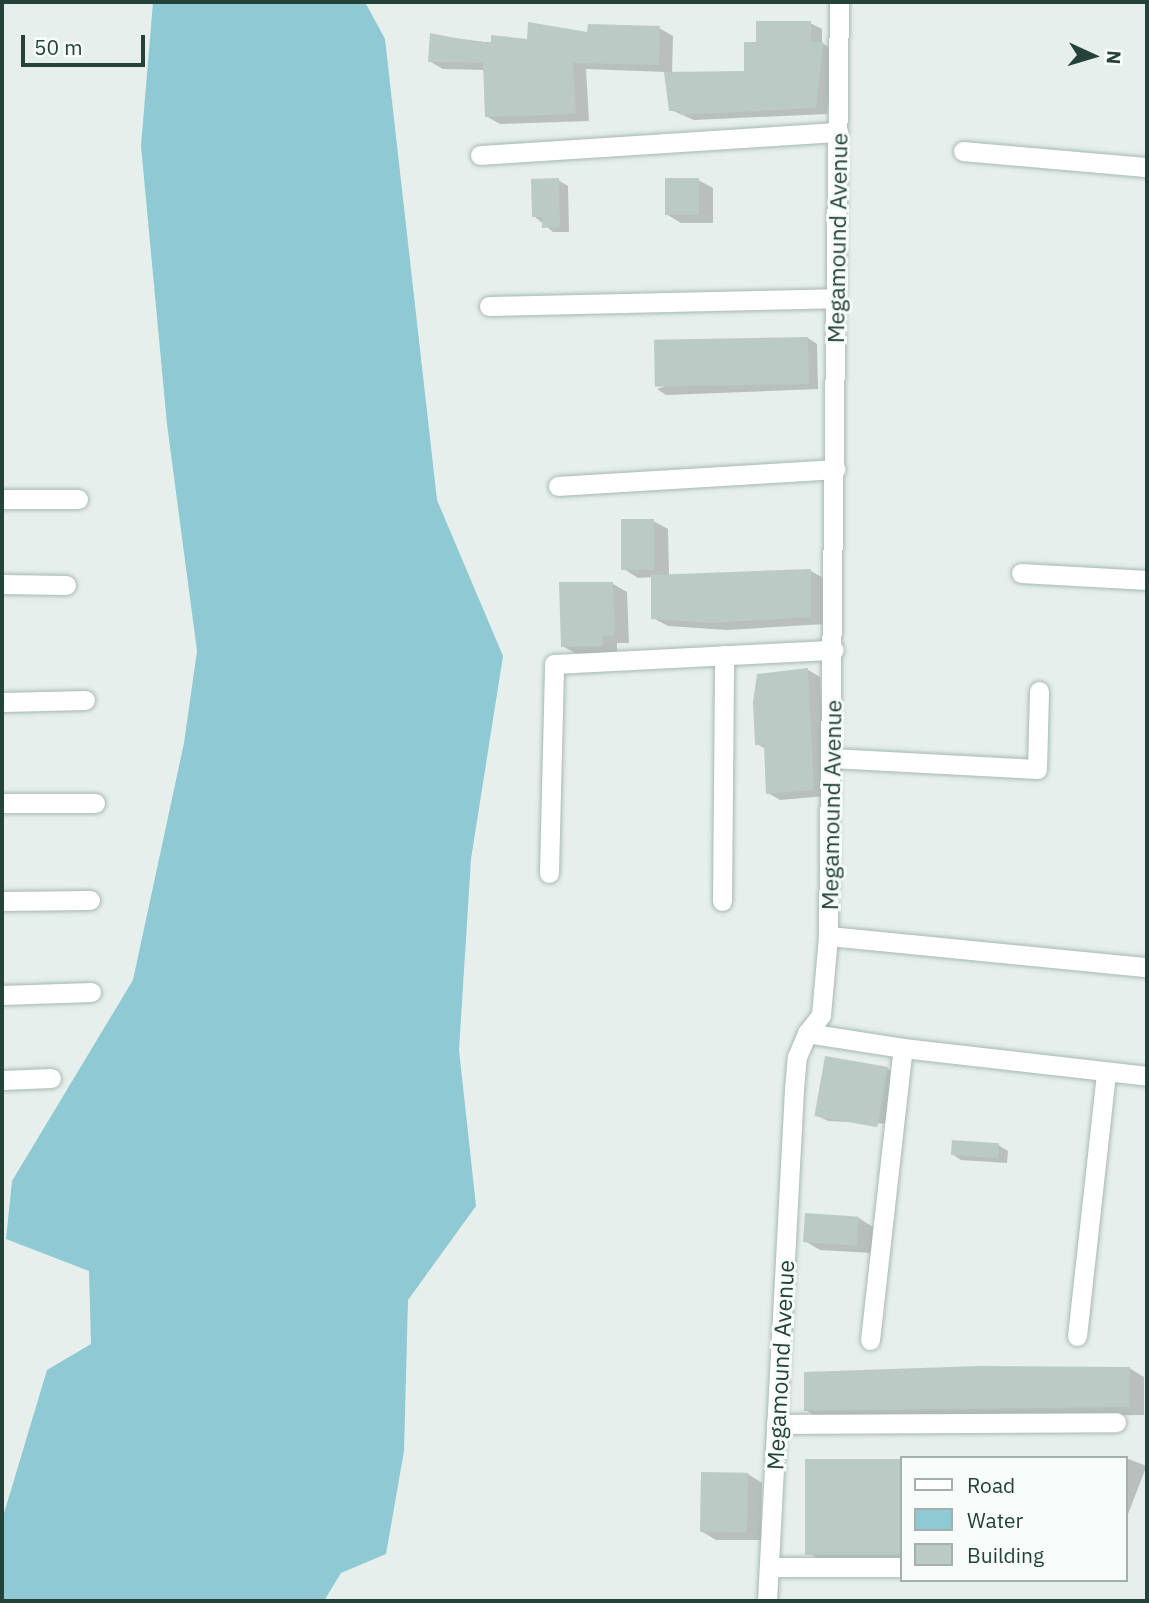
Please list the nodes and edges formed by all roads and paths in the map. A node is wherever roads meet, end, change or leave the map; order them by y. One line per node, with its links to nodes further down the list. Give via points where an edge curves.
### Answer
1 (839, 2): 2 (street, Megamound Avenue)
2 (838, 132): 4 (street); 6 (street, Megamound Avenue)
3 (962, 150): 5 (street)
4 (480, 155)
5 (1147, 167)
6 (835, 298): 7 (street); 8 (street, Megamound Avenue)
7 (489, 306)
8 (835, 469): 9 (street); 16 (street, Megamound Avenue)
9 (558, 486)
10 (2, 499): 11 (street)
11 (78, 499)
12 (1021, 573): 13 (street)
13 (1147, 580)
14 (2, 584): 15 (street)
15 (66, 585)
16 (834, 650): 17 (street); 21 (street, Megamound Avenue)
17 (724, 655): 24 (street, via 554,664); 27 (street)
18 (1039, 691): 21 (street, via 1037,769)
19 (85, 700): 20 (street)
20 (2, 702)
21 (832, 758): 28 (street, Megamound Avenue)
22 (2, 803): 23 (street)
23 (95, 803)
24 (549, 873)
25 (90, 900): 26 (street)
26 (2, 901)
27 (722, 901)
28 (828, 936): 29 (street); 32 (street, Megamound Avenue, via 821,1015)
29 (1147, 967)
30 (91, 992): 31 (street)
31 (2, 995)
32 (807, 1033): 33 (street); 41 (street, Megamound Avenue, via 797,1057 794,1089)
33 (902, 1048): 34 (street); 39 (street)
34 (1106, 1073): 35 (street); 38 (street)
35 (1147, 1076)
36 (51, 1078): 37 (street)
37 (2, 1080)
38 (1077, 1336)
39 (870, 1340)
40 (1116, 1422): 41 (street)
41 (776, 1423): 42 (street, Megamound Avenue)
42 (769, 1567): 43 (street); 44 (street, Megamound Avenue)
43 (900, 1567)
44 (767, 1601)

